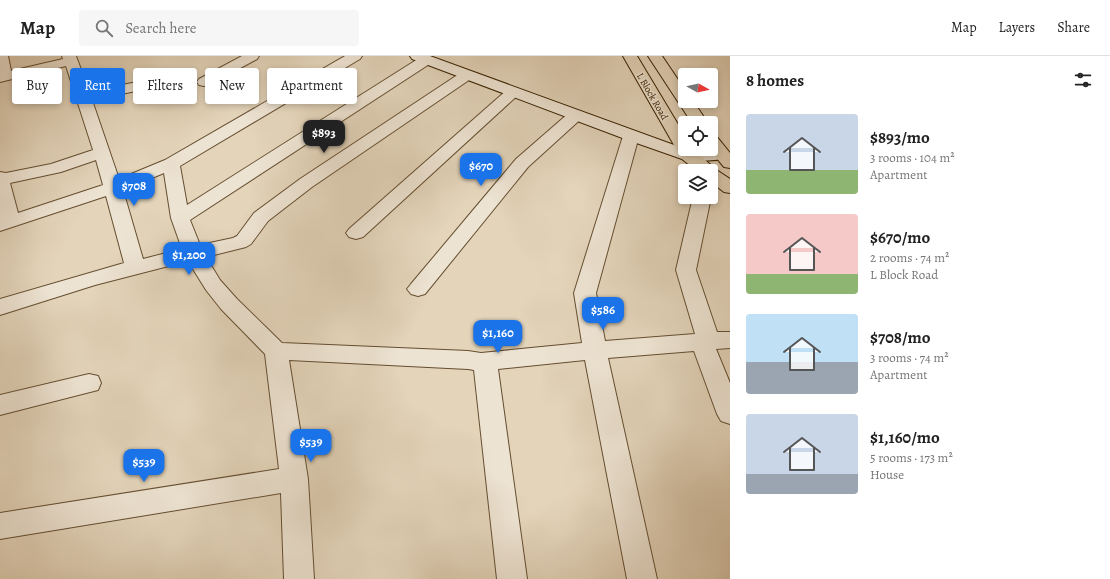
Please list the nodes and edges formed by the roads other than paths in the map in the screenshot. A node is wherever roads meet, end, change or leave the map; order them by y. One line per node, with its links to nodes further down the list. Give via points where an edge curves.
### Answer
1 (1, 56): 9 (street)
2 (252, 56): 10 (street)
3 (355, 56): 22 (street)
4 (630, 56): 16 (main road, L Block Road)
5 (655, 56): 11 (main road, L Block Road)
6 (421, 58): 8 (street); 29 (street)
7 (69, 59): 9 (street)
8 (467, 75): 12 (street); 32 (street, via 306,183 261,217 244,240)
9 (2, 77)
10 (204, 82)
11 (678, 90)
12 (513, 92): 14 (street); 31 (street)
13 (86, 104): 19 (street)
14 (576, 116): 15 (street); 34 (street, via 517,169)
15 (632, 136): 18 (street); 37 (street, via 585,293)
16 (678, 138)
17 (718, 147): 21 (main road)
18 (678, 152)
19 (101, 153): 24 (street, via 55,168); 26 (street)
20 (689, 156): 23 (main road, L Block Road)
21 (727, 156)
22 (171, 164): 26 (street); 29 (street)
23 (699, 164)
24 (0, 179): 30 (street)
25 (718, 179): 27 (main road, L Block Road)
26 (113, 188): 30 (street); 33 (street)
27 (730, 188)
28 (700, 204): 36 (street, via 686,270)
29 (180, 218): 32 (street)
30 (6, 224)
31 (356, 233)
32 (193, 253): 33 (street); 38 (street, via 229,304)
33 (136, 268): 35 (street)
34 (418, 289)
35 (0, 307)
36 (714, 341): 37 (street); 42 (street)
37 (594, 350): 39 (street); 47 (street)
38 (276, 351): 39 (street); 43 (street)
39 (481, 362): 46 (street, via 486,368)
40 (89, 383): 41 (street)
41 (0, 405)
42 (730, 414)
43 (294, 479): 44 (street); 45 (street)
44 (0, 526)
45 (299, 579)
46 (512, 579)
47 (642, 579)

